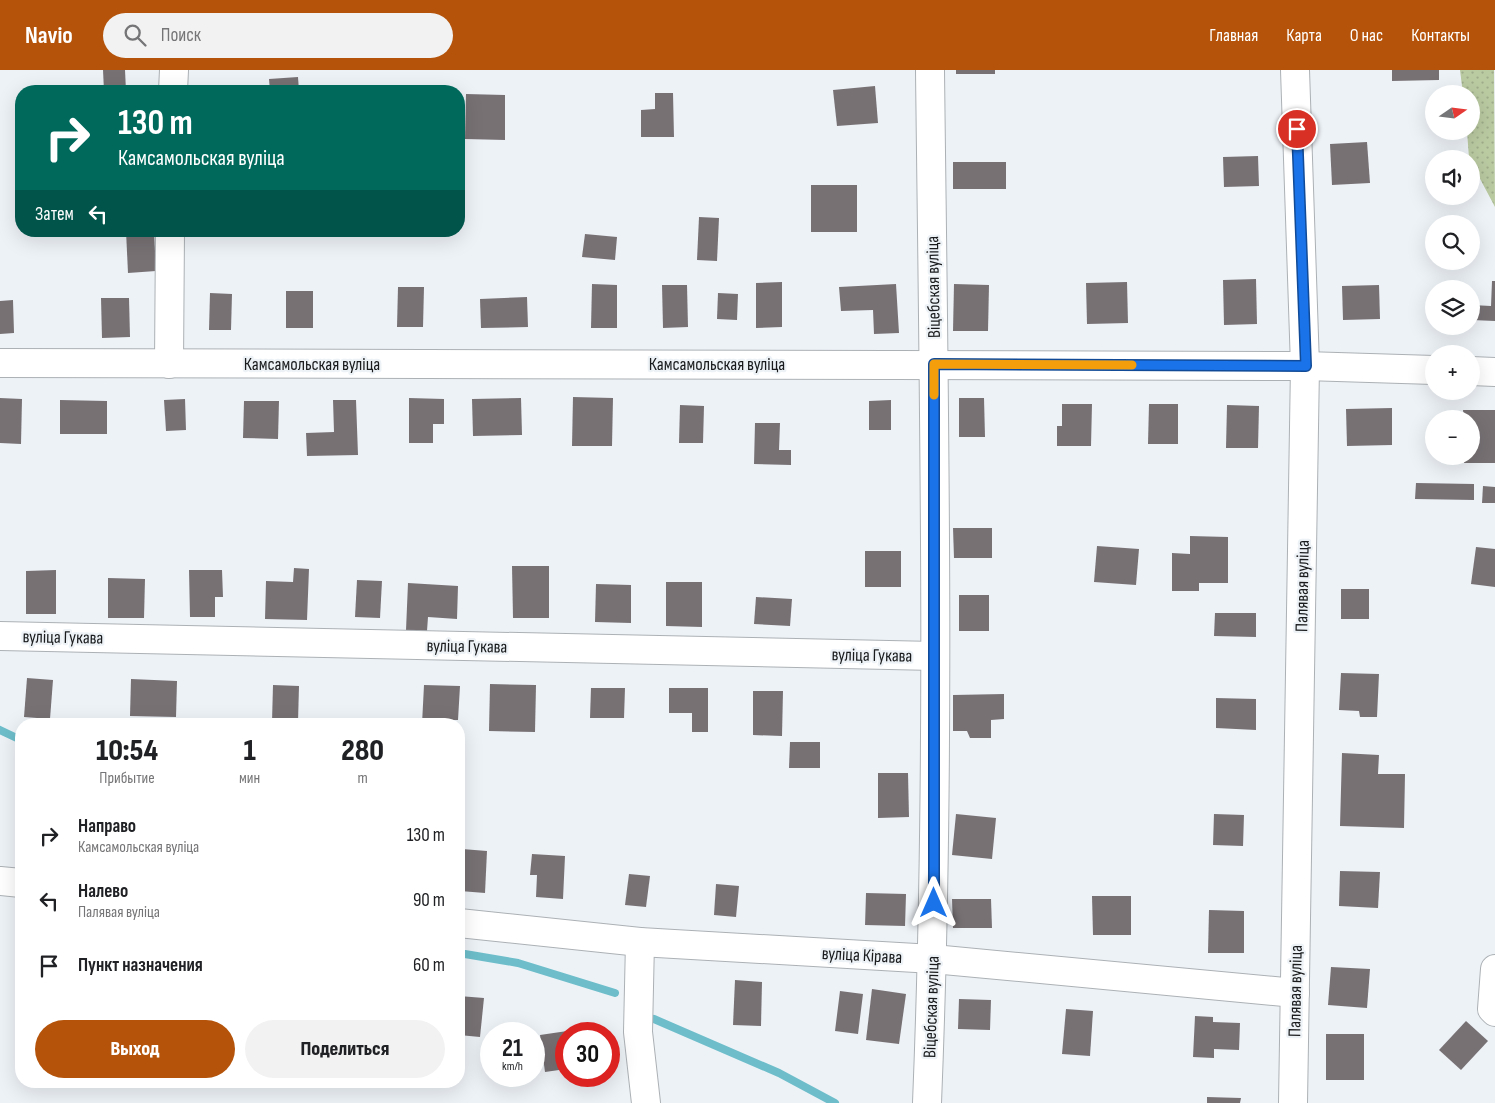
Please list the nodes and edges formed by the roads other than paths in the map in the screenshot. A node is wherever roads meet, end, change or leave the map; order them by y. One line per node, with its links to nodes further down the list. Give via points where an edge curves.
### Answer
1 (174, 70): 4 (street)
2 (930, 70): 8 (street, Віцебская вуліца)
3 (1295, 70): 9 (street, Палявая вуліца)
4 (173, 85)
5 (170, 237): 7 (street)
6 (0, 363): 7 (street, Камсамольская вуліца)
7 (169, 364): 8 (street, Камсамольская вуліца)
8 (934, 364): 9 (street, Камсамольская вуліца); 14 (street, Віцебская вуліца)
9 (1306, 366): 10 (street, Камсамольская вуліца); 21 (street, Палявая вуліца)
10 (1425, 370)
11 (1480, 371): 12 (street)
12 (1495, 372)
13 (0, 636): 14 (street, вуліца Гукава)
14 (935, 656): 19 (street, Віцебская вуліца)
15 (0, 881): 16 (street)
16 (15, 882)
17 (465, 923): 18 (street, вуліца Кірава)
18 (640, 942): 19 (street, вуліца Кірава); 23 (street, via 638,1032)
19 (933, 959): 21 (street, вуліца Кірава); 24 (street, Віцебская вуліца)
20 (1495, 968): 22 (street, via 1492,1008)
21 (1295, 993): 25 (street, Палявая вуліца)
22 (1495, 1012)
23 (646, 1103)
24 (927, 1103)
25 (1293, 1103)

